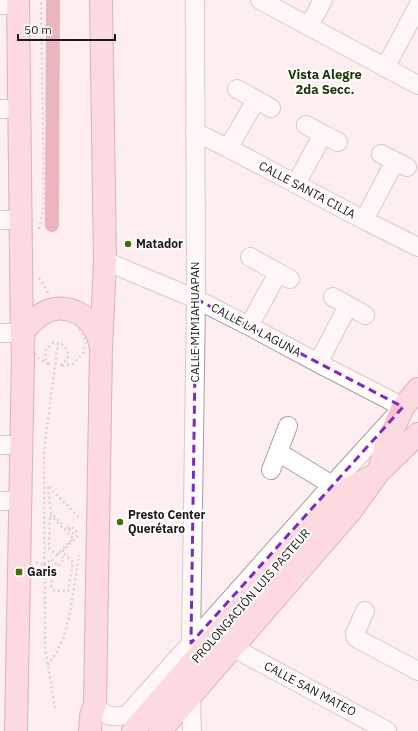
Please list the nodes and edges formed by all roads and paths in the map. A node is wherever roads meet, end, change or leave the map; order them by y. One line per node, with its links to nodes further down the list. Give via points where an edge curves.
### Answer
1 (41, 0): 22 (path, via 44,206)
2 (101, 0): 25 (main road)
3 (195, 0): 16 (street, CALLE MIMIAHUAPAN)
4 (260, 0): 8 (street)
5 (323, 0): 8 (street)
6 (12, 3): 14 (main road)
7 (418, 6): 9 (street)
8 (309, 26): 9 (street)
9 (385, 68): 10 (street)
10 (418, 85)
11 (237, 89): 12 (street)
12 (256, 100): 13 (street); 17 (street)
13 (271, 108)
14 (9, 109): 20 (main road)
15 (306, 126): 19 (street, via 330,138)
16 (195, 132): 17 (street, CALLE SANTA CILIA); 27 (street, CALLE MIMIAHUAPAN)
17 (228, 148): 19 (street, CALLE SANTA CILIA)
18 (395, 161): 21 (street)
19 (296, 184): 21 (street, CALLE SANTA CILIA)
20 (10, 220): 31 (main road)
21 (364, 220): 23 (street, CALLE SANTA CILIA)
22 (37, 233)
23 (418, 247)
24 (250, 258): 30 (street, via 284,276)
25 (105, 261): 27 (street, CALLE LA LAGUNA); 33 (main road)
26 (37, 275): 28 (path)
27 (196, 299): 30 (street, CALLE LA LAGUNA); 56 (street, CALLE MIMIAHUAPAN)
28 (60, 308): 33 (main road, via 73,310 93,325 99,336); 34 (main road, via 47,311 35,318 26,329 22,342)
29 (365, 315): 35 (street, via 340,302)
30 (249, 326): 35 (street, CALLE LA LAGUNA)
31 (10, 333): 34 (main road)
32 (58, 343): 32 (path, via 46,348 45,358 50,365 38,358 32,346 34,336 42,324 54,316 62,316 77,325 86,341 83,353 73,364 60,366 67,360 68,351); 54 (path, via 44,449)
33 (101, 349): 62 (main road)
34 (23, 356): 40 (main road)
35 (318, 363): 37 (street, CALLE LA LAGUNA)
36 (418, 389): 37 (main road, PROLONGACIÓN LUIS PASTEUR)
37 (403, 406): 43 (main road, PROLONGACIÓN LUIS PASTEUR, via 387,443); 44 (street)
38 (288, 426): 41 (street)
39 (418, 434): 43 (main road, PROLONGACIÓN LUIS PASTEUR)
40 (10, 445): 45 (main road)
41 (278, 452): 42 (street); 44 (street)
42 (272, 470)
43 (378, 473): 57 (main road, PROLONGACIÓN LUIS PASTEUR, via 350,512); 64 (main road, PROLONGACIÓN LUIS PASTEUR, via 336,498)
44 (332, 485): 56 (street)
45 (10, 501): 63 (main road)
46 (84, 522): 47 (path, via 48,487 52,513)
47 (68, 529): 48 (path, via 71,526); 49 (path, via 74,534)
48 (79, 534): 50 (path); 54 (path, via 62,552 73,562 68,591 52,589 53,573)
49 (72, 537): 52 (path); 52 (path, via 50,515 49,548)
50 (82, 537)
51 (80, 552): 58 (path, via 64,637)
52 (57, 553): 53 (path); 53 (path, via 64,559 58,566)
53 (51, 559): 54 (path)
54 (45, 566): 58 (path, via 45,647)
55 (365, 611): 59 (street, via 355,634 356,638)
56 (191, 643): 62 (street, via 127,715 108,716 100,711)
57 (232, 647): 60 (main road, PROLONGACIÓN LUIS PASTEUR); 67 (street, CALLE SAN MATEO)
58 (48, 665): 61 (path)
59 (418, 671)
60 (191, 696): 65 (main road, PROLONGACIÓN LUIS PASTEUR); 66 (street)
61 (55, 708)
62 (90, 720)
63 (19, 725)
64 (133, 731)
65 (160, 731)
66 (192, 731)
67 (387, 731)

